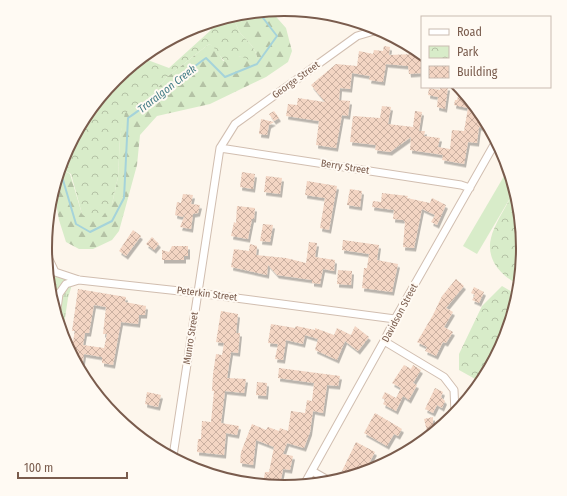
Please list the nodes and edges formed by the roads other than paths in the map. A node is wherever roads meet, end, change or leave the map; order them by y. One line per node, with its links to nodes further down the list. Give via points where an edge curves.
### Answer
1 (369, 33): 3 (street, George Street, via 357,36 235,124)
2 (493, 147): 4 (street, Davidson Street)
3 (220, 148): 4 (street, Berry Street); 7 (street, Munro Street)
4 (470, 188): 9 (street, Davidson Street)
5 (52, 266): 6 (street, Peterkin Street, via 55,272)
6 (79, 280): 7 (street, Peterkin Street); 8 (street, via 66,284)
7 (198, 293): 9 (street, Peterkin Street); 12 (street, Munro Street)
8 (58, 302)
9 (394, 319): 10 (street, Davidson Street)
10 (384, 342): 11 (street, via 444,377 454,390); 13 (street, Davidson Street)
11 (455, 405)
12 (174, 452)
13 (312, 471): 14 (street); 15 (street, Davidson Street)
14 (322, 477)
15 (307, 479)

